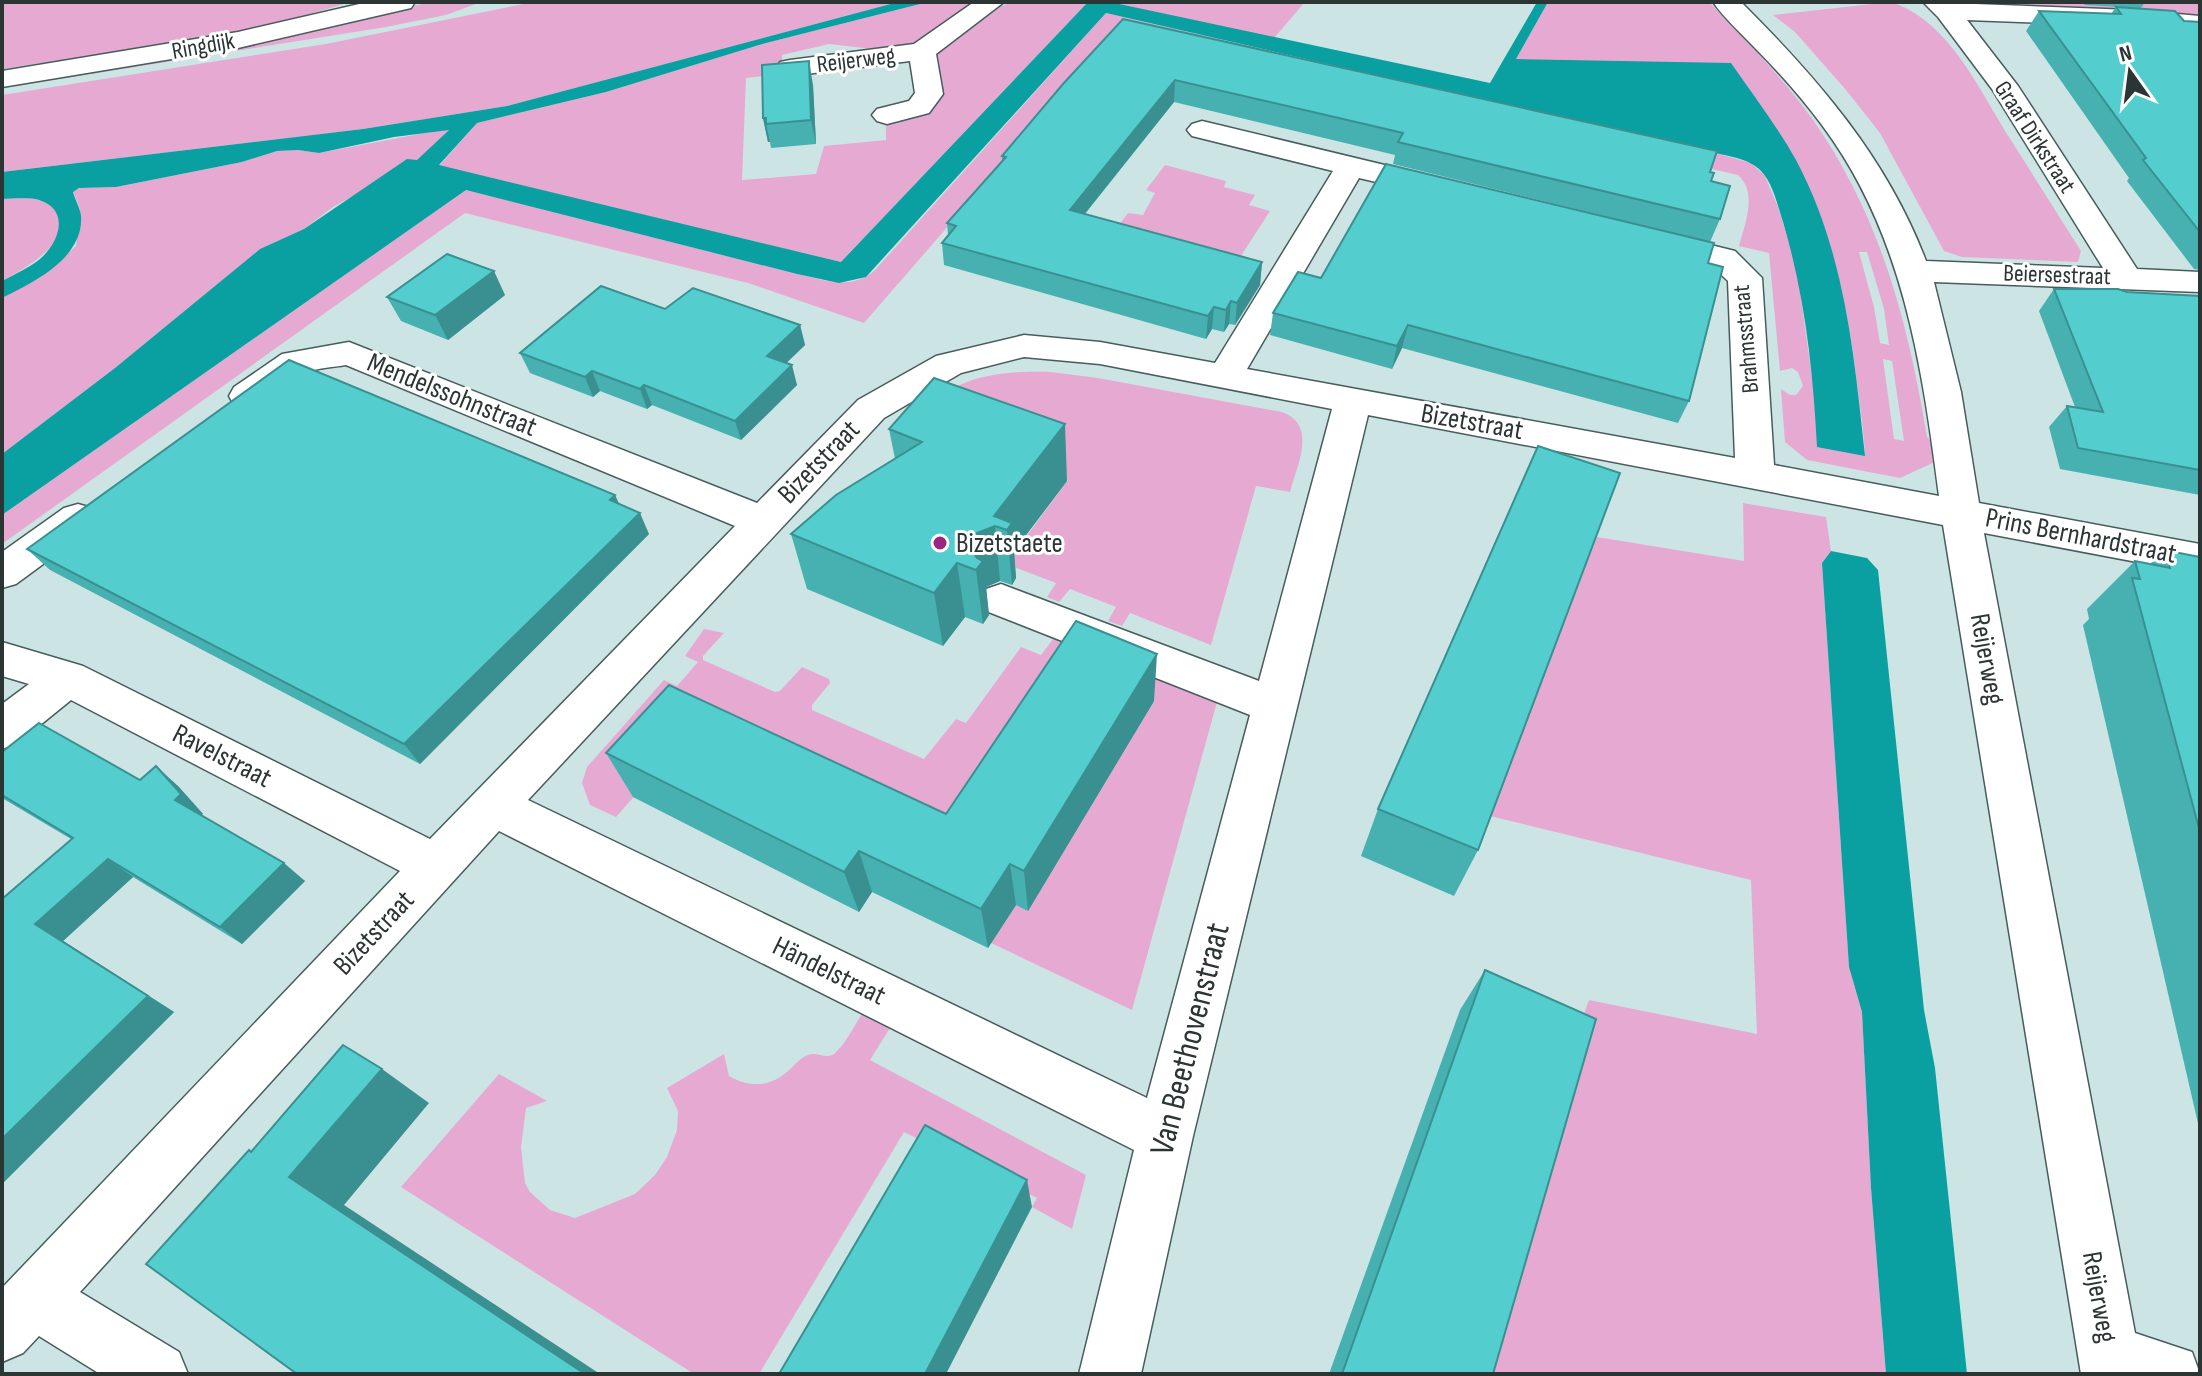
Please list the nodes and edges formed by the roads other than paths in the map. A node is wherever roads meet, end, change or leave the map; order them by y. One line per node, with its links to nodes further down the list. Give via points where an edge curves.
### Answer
1 (402, 2): 8 (street, Ringdijk, via 238,40)
2 (991, 2): 6 (street, Reijerweg)
3 (1734, 3): 14 (street, Reijerweg, via 1843,133 1882,196)
4 (1942, 7): 5 (street); 15 (street, Graaf Dirkstraat, via 2004,86)
5 (2200, 24)
6 (922, 51): 7 (street, Reijerweg); 9 (street, Reijerweg, via 929,94 919,107)
7 (790, 68)
8 (2, 79)
9 (887, 115)
10 (1202, 130): 11 (street)
11 (1351, 166): 12 (street); 17 (street)
12 (1475, 197)
13 (1630, 235): 20 (street, Brahmsstraat, via 1723,258 1745,278)
14 (1913, 271): 15 (street, Beiersestraat); 22 (street, Reijerweg, via 1942,384)
15 (2126, 278): 16 (street, Beiersestraat)
16 (2200, 282)
17 (1225, 376): 18 (street, Bizetstraat); 23 (street, Bizetstraat, via 1100,353 1024,346 949,364 871,409)
18 (1353, 400): 20 (street, Bizetstraat); 29 (street, Van Beethovenstraat)
19 (219, 417): 23 (street, Mendelssohnstraat, via 295,362 349,353)
20 (1755, 474): 22 (street, Bizetstraat)
21 (104, 500): 25 (street)
22 (1961, 514): 24 (street, Prins Bernhardstraat); 35 (street, Reijerweg)
23 (762, 521): 31 (street, Bizetstraat)
24 (2200, 559)
25 (2, 573)
26 (1001, 600): 29 (street)
27 (2, 659): 28 (street, Ravelstraat)
28 (68, 678): 30 (street); 32 (street, Ravelstraat)
29 (1275, 706): 33 (street, Van Beethovenstraat)
30 (2, 730)
31 (493, 805): 32 (street, Bizetstraat); 33 (street, Händelstraat)
32 (437, 866): 34 (street, Bizetstraat)
33 (1165, 1136): 37 (street, Van Beethovenstraat)
34 (18, 1315): 36 (street)
35 (2110, 1365): 38 (street)
36 (157, 1374)
37 (1110, 1374)
38 (2170, 1374)

